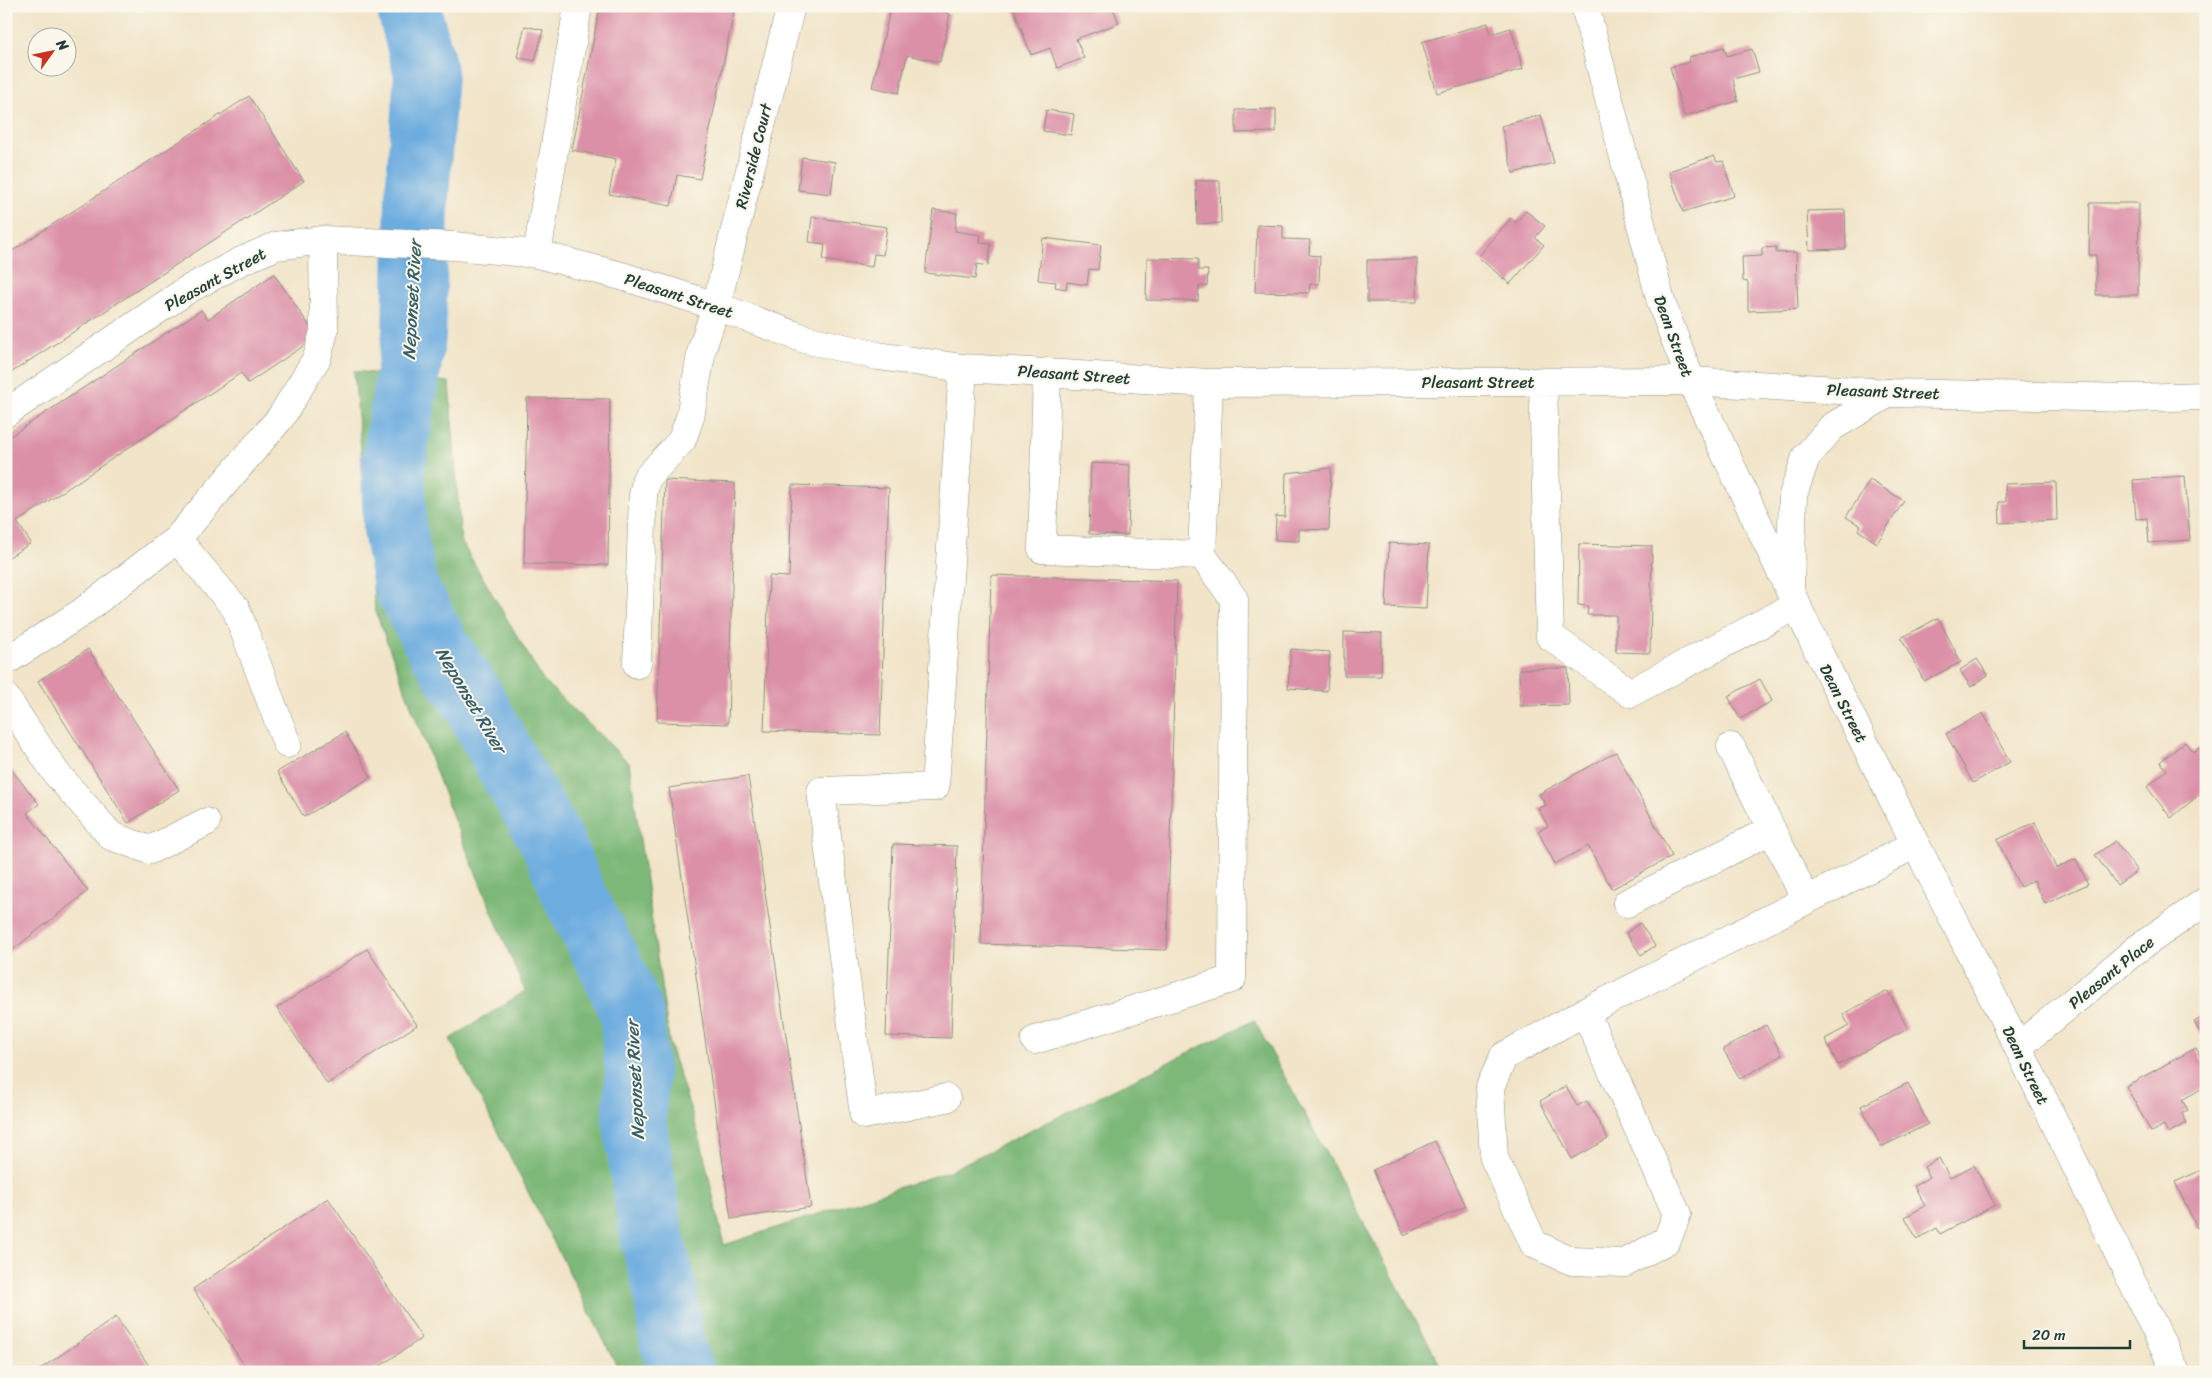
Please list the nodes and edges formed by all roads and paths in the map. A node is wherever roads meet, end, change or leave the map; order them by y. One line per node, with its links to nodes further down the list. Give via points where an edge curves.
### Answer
1 (578, 6): 5 (street)
2 (791, 6): 6 (street, Riverside Court)
3 (1584, 6): 10 (street, Dean Street, via 1661,302)
4 (323, 240): 5 (street, Pleasant Street, via 454,246); 14 (street, Pleasant Street, via 276,246 230,267 188,290); 15 (street, via 324,331 317,358 281,417)
5 (538, 254): 6 (street, Pleasant Street)
6 (716, 306): 7 (street, Pleasant Street, via 805,339 878,356); 19 (street, Riverside Court, via 702,349 690,417 682,440 646,479)
7 (963, 368): 8 (street, Pleasant Street); 32 (street, via 936,787 821,791 864,1115)
8 (1046, 372): 11 (street, Pleasant Street); 16 (street, via 1042,549)
9 (1543, 382): 10 (street, Pleasant Street); 11 (street, Pleasant Street); 17 (street, via 1550,636 1630,694)
10 (1691, 382): 12 (street, Pleasant Street); 17 (street, Dean Street)
11 (1209, 383): 16 (street)
12 (1889, 393): 13 (street, Pleasant Street, via 2132,398); 17 (street, via 1832,427 1806,457 1793,495)
13 (2206, 396)
14 (6, 412)
15 (177, 539): 18 (street, via 81,613); 21 (street, via 236,609)
16 (1202, 555): 30 (street, via 1234,599 1232,979)
17 (1793, 599): 25 (street, Dean Street)
18 (6, 661)
19 (637, 664)
20 (6, 698): 23 (street, via 56,773 111,836 150,850)
21 (287, 744)
22 (1731, 747): 24 (street)
23 (206, 822)
24 (1771, 830): 26 (street); 28 (street)
25 (1915, 844): 26 (street); 31 (street, Dean Street)
26 (1806, 900): 29 (street)
27 (2206, 901): 31 (street, Pleasant Place, via 2138,949)
28 (1627, 903)
29 (1585, 1012): 29 (street, via 1504,1056 1490,1087 1494,1158 1534,1244 1572,1261 1626,1263 1667,1240 1677,1214)
30 (1035, 1040)
31 (2018, 1047): 33 (street, Dean Street)
32 (946, 1098)
33 (2176, 1372)

